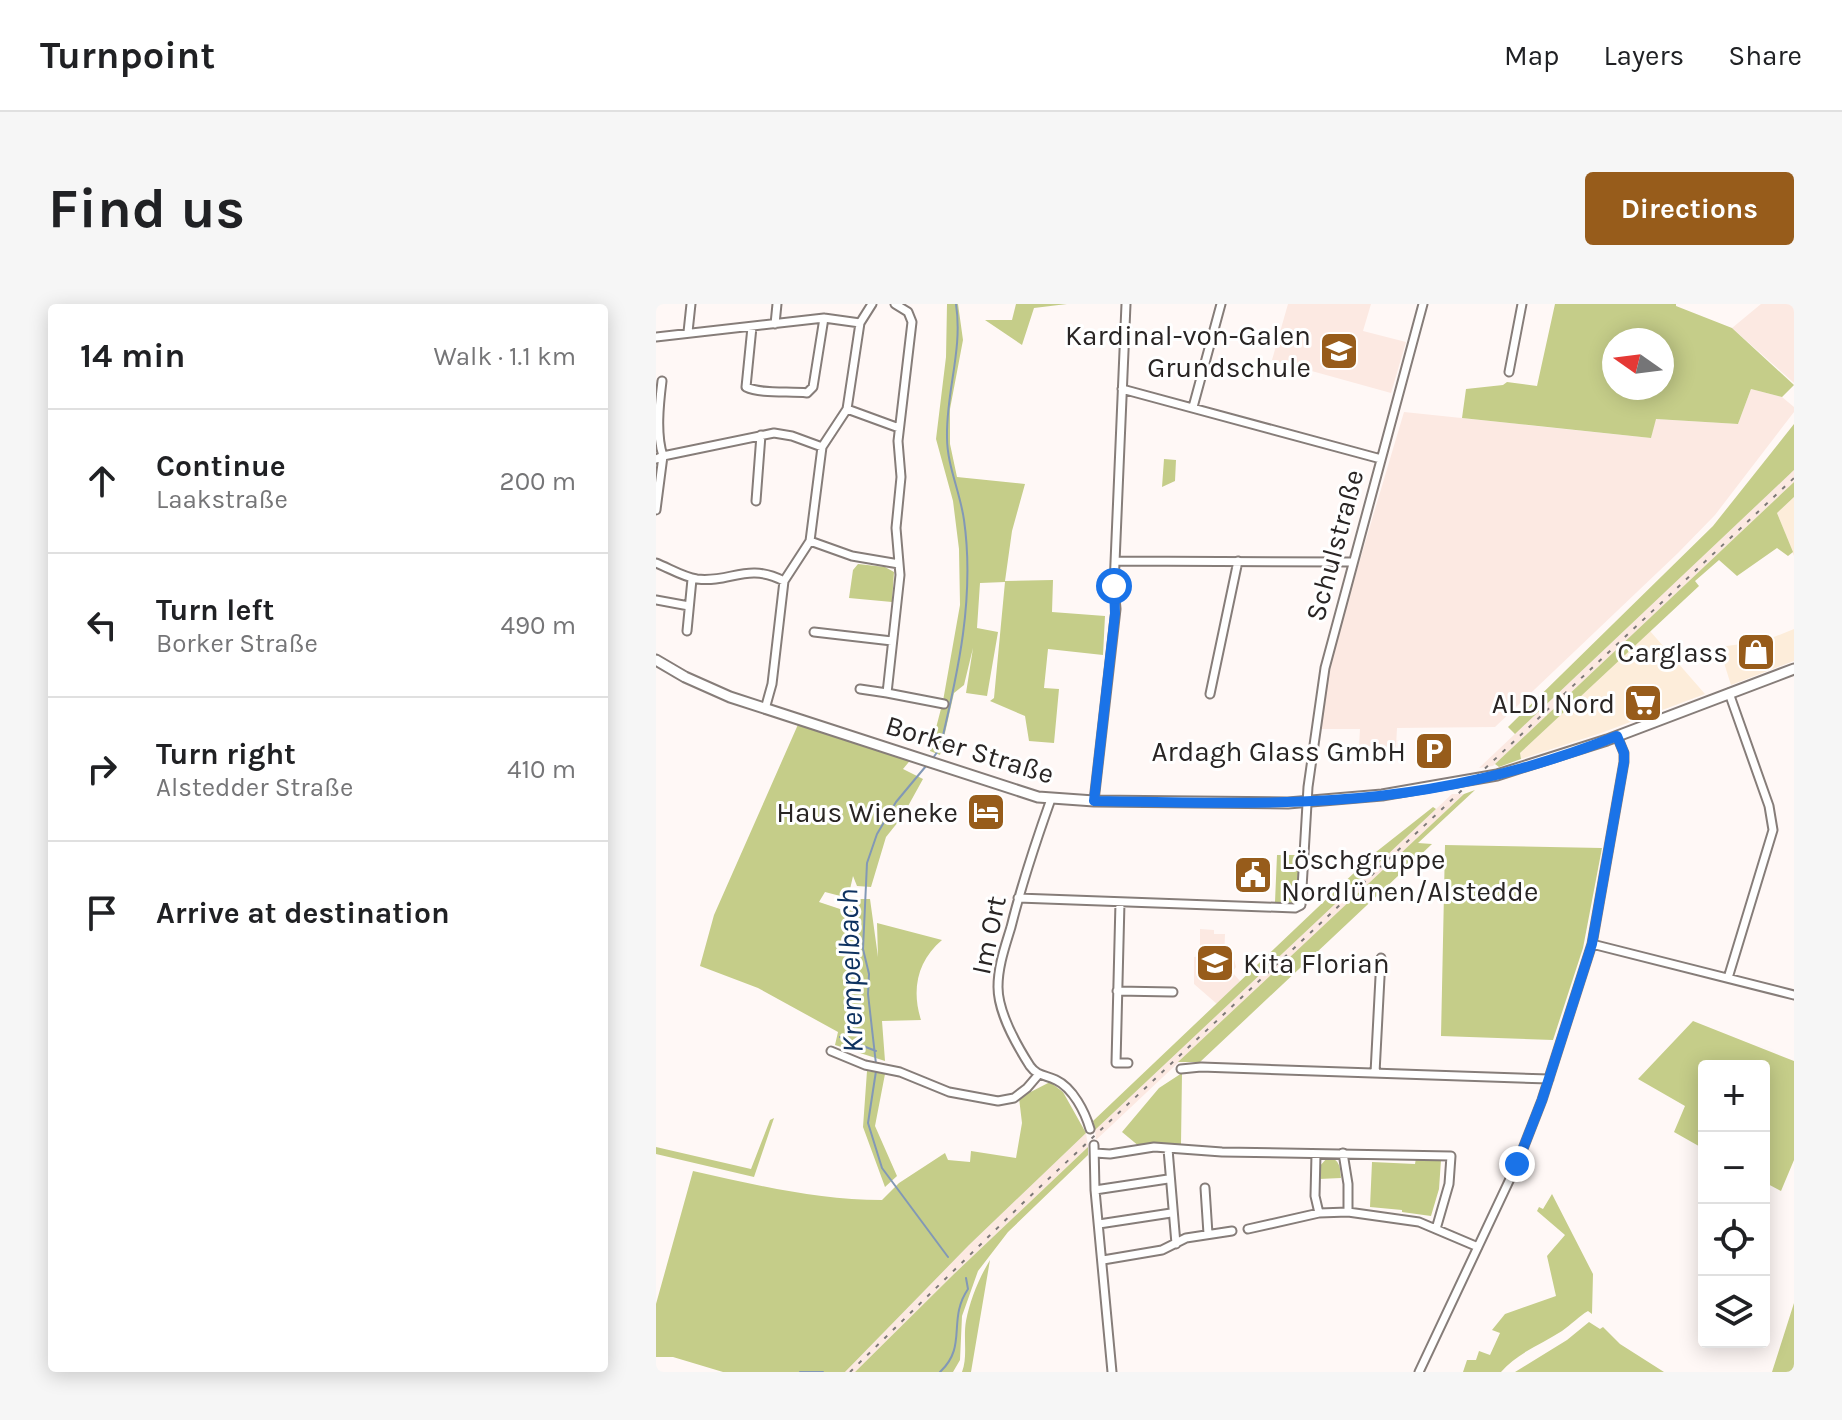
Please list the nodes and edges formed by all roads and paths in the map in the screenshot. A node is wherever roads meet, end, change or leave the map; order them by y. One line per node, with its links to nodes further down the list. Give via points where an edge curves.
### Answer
1 (691, 304): 13 (street)
2 (777, 304): 11 (street)
3 (872, 304): 10 (street)
4 (895, 304): 21 (street, via 912,322)
5 (1126, 304): 17 (street)
6 (1221, 304): 18 (street)
7 (1423, 304): 25 (street, Schulstraße)
8 (1522, 304): 15 (street)
9 (824, 318): 10 (street); 11 (street); 12 (street, via 813,387 807,393 746,387)
10 (860, 323): 19 (street)
11 (775, 324): 12 (street)
12 (752, 327): 13 (street)
13 (688, 332): 14 (street)
14 (656, 337)
15 (1509, 372)
16 (662, 381): 20 (street)
17 (1122, 389): 18 (street); 29 (street)
18 (1193, 407): 25 (street)
19 (847, 409): 21 (street); 23 (street)
20 (657, 411): 24 (street)
21 (899, 428): 33 (street)
22 (761, 435): 23 (street, via 784,433); 24 (street); 26 (street)
23 (822, 447): 28 (street)
24 (660, 457): 27 (street)
25 (1381, 459): 31 (street, Schulstraße)
26 (756, 501)
27 (656, 510)
28 (810, 541): 33 (street, via 852,556); 35 (street)
29 (1115, 561): 30 (street); 51 (street, via 1115,614)
30 (1238, 561): 31 (street); 46 (street)
31 (1352, 562): 52 (street, Schulstraße, via 1325,668)
32 (656, 563): 34 (street)
33 (899, 564): 40 (street)
34 (692, 579): 35 (street, via 761,572); 37 (street)
35 (784, 581): 48 (street)
36 (656, 600): 37 (street)
37 (689, 606): 38 (street)
38 (687, 631)
39 (814, 632): 40 (street)
40 (892, 641): 44 (street)
41 (656, 660): 48 (main road, Borker Straße, via 698,684)
42 (1794, 669): 45 (main road, Borker Straße)
43 (860, 689): 44 (street)
44 (887, 693): 47 (street)
45 (1729, 693): 49 (main road, Borker Straße); 57 (street, via 1773,830)
46 (1210, 694)
47 (944, 704)
48 (765, 709): 50 (main road, Borker Straße)
49 (1617, 736): 52 (main road, Borker Straße, via 1484,779); 55 (street, via 1624,762)
50 (1051, 799): 51 (main road, Borker Straße); 53 (street, Im Ort)
51 (1094, 801): 52 (main road, Borker Straße)
52 (1308, 801): 54 (street, Schulstraße, via 1298,907)
53 (1018, 898): 54 (street); 65 (street, Im Ort, via 998,988 1012,1032)
54 (1120, 902): 58 (street)
55 (1592, 944): 57 (street); 66 (street)
56 (1381, 958): 64 (street)
57 (1728, 978): 60 (street)
58 (1117, 991): 59 (street); 62 (street, via 1116,1063)
59 (1173, 992)
60 (1794, 995)
61 (831, 1051): 65 (street, via 949,1092 998,1101 1014,1098)
62 (1128, 1063)
63 (1181, 1069): 64 (street)
64 (1375, 1073): 66 (street)
65 (1039, 1074): 67 (street, Im Ort, via 1067,1087)
66 (1549, 1079): 83 (street)
67 (1090, 1129)
68 (1168, 1149): 70 (street); 71 (street); 73 (street, via 1110,1154 1094,1149)
69 (1343, 1153): 70 (street); 74 (street); 79 (street, via 1451,1156)
70 (1316, 1154): 76 (street)
71 (1168, 1179): 73 (street); 75 (street)
72 (1205, 1188): 81 (street)
73 (1095, 1190): 77 (street)
74 (1348, 1212): 76 (street); 79 (street)
75 (1171, 1213): 77 (street); 82 (street)
76 (1319, 1213): 78 (street)
77 (1099, 1224): 84 (street)
78 (1248, 1229)
79 (1436, 1229): 83 (street)
80 (1232, 1231): 81 (street)
81 (1208, 1234): 82 (street)
82 (1176, 1244): 84 (street)
83 (1478, 1247): 86 (street)
84 (1103, 1260): 85 (street)
85 (1112, 1372)
86 (1419, 1372)

